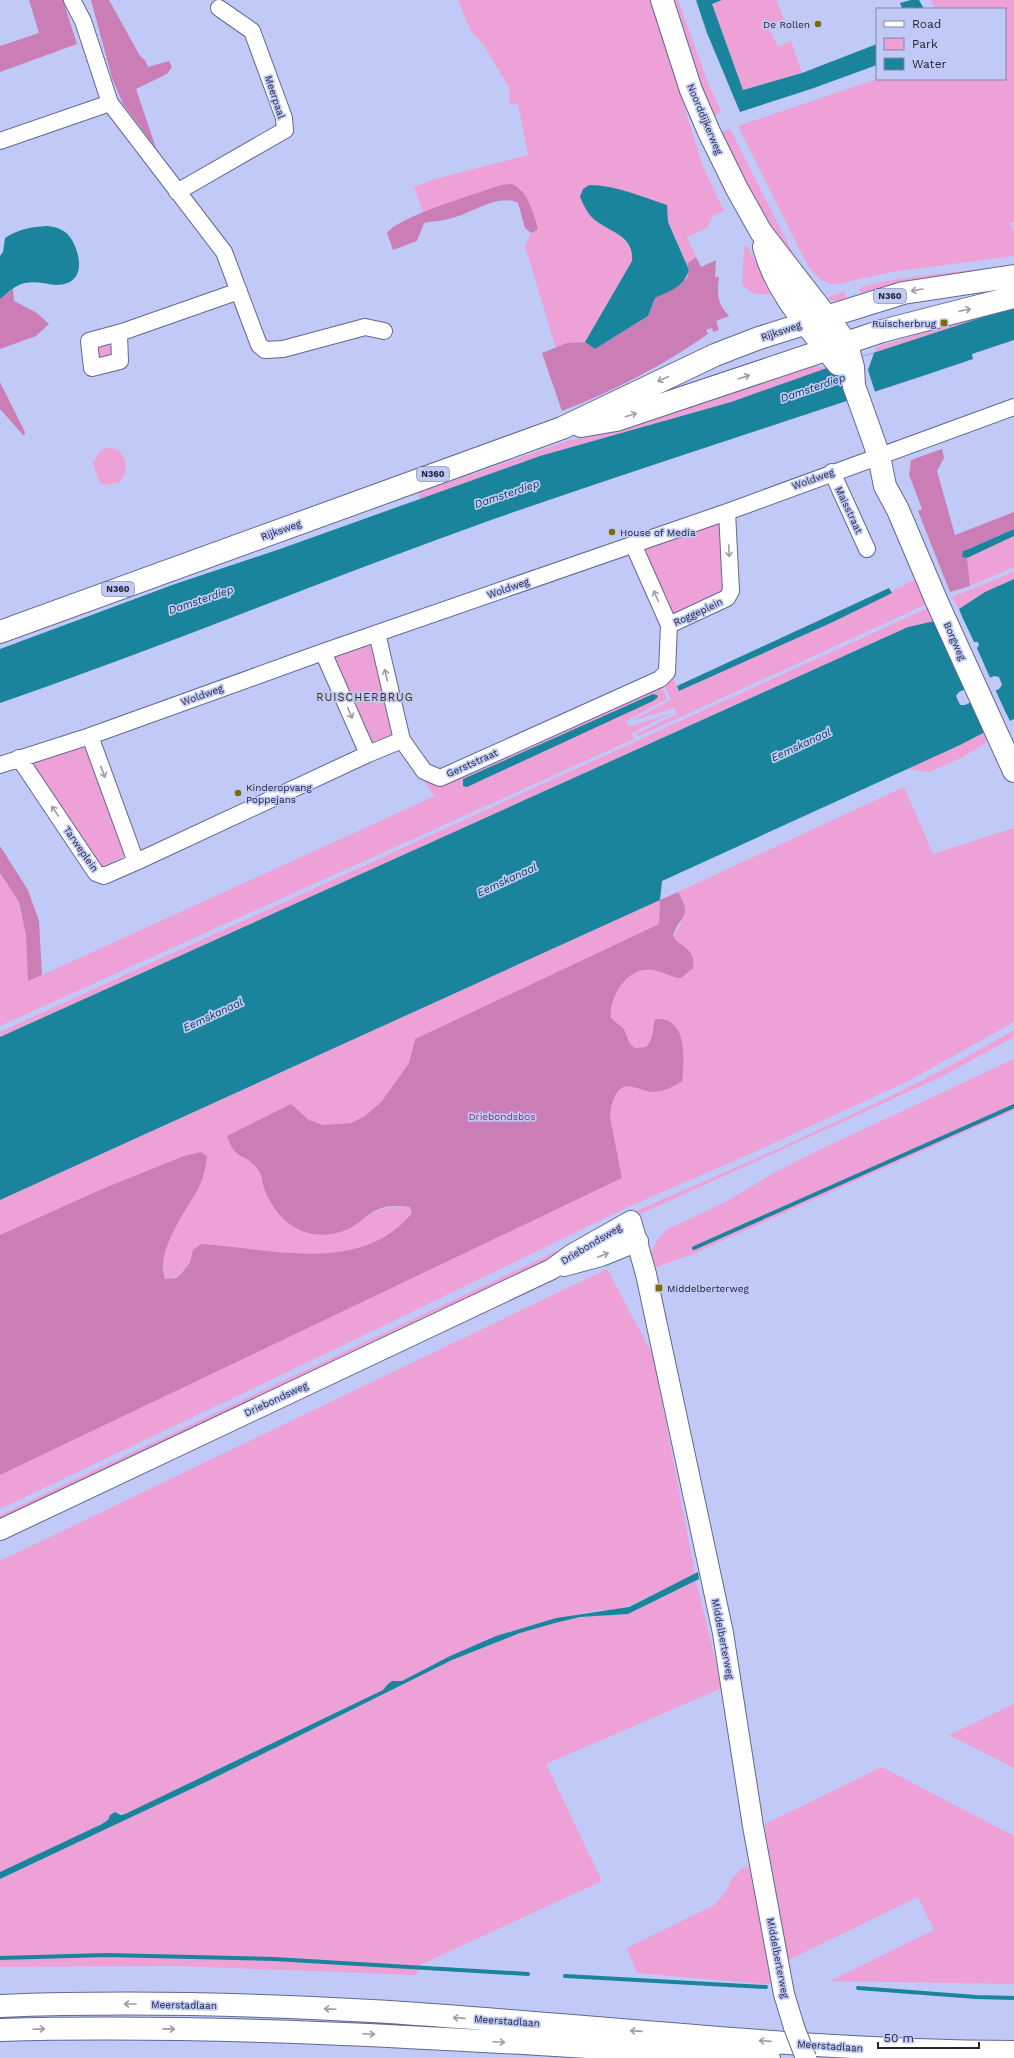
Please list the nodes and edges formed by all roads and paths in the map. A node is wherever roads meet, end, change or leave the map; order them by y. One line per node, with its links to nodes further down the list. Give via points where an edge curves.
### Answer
1 (72, 0): 5 (street)
2 (81, 0): 5 (street)
3 (662, 0): 9 (main road, Noorddijkerweg, via 700,112)
4 (219, 8): 8 (street, Meerpaal, via 252,31 284,118 285,130)
5 (83, 21): 6 (street)
6 (110, 103): 7 (street); 8 (street)
7 (0, 141)
8 (177, 192): 11 (street, via 224,252)
9 (761, 232): 13 (main road, Noorddijkerweg); 14 (main road, Noorddijkerweg, via 769,265 792,308)
10 (1014, 276): 13 (main road, Rijksweg / N360, one-way to 13, via 903,293)
11 (239, 291): 15 (street, via 259,345 265,350 283,349 365,328); 16 (street)
12 (1014, 297): 17 (main road, Rijksweg / N360, one-way to 12, via 931,317)
13 (825, 316): 14 (main road, Rijksweg / N360); 17 (main road, Noorddijkerweg)
14 (804, 323): 17 (main road); 19 (main road, Rijksweg / N360, one-way to 19, via 715,355)
15 (384, 331)
16 (119, 334)
17 (840, 354): 19 (main road, Rijksweg / N360, one-way to 17, via 616,420); 20 (main road, Borgweg)
18 (1014, 407): 20 (street, Woldweg)
19 (562, 428): 26 (main road, Rijksweg / N360)
20 (879, 456): 21 (street, Woldweg); 34 (main road, Borgweg, via 883,482 898,510)
21 (832, 472): 22 (street, Woldweg); 24 (street, Maisstraat)
22 (727, 512): 23 (street, Woldweg); 25 (street, Roggeplein, one-way to 25, via 731,591 727,598)
23 (634, 544): 25 (street, Roggeplein, one-way to 23); 27 (street, Woldweg)
24 (867, 549)
25 (669, 625): 30 (street, Gerststraat, via 667,672 660,679 440,778 424,771)
26 (0, 632)
27 (376, 634): 28 (street, Woldweg); 30 (street, one-way to 27)
28 (323, 652): 29 (street, Woldweg); 31 (street, one-way to 31)
29 (90, 736): 32 (street, Woldweg); 35 (street, one-way to 35)
30 (402, 740): 31 (street)
31 (368, 754): 35 (street)
32 (19, 758): 33 (street, Woldweg); 35 (street, Tarweplein, one-way to 32, via 104,876 96,873)
33 (0, 765)
34 (1014, 771)
35 (136, 862)
36 (631, 1221): 37 (street, Middelberterweg); 38 (street, Driebondsweg, via 571,1255)
37 (638, 1240): 38 (street, Driebondsweg, one-way to 37, via 583,1262); 44 (street, Middelberterweg, bridge, via 723,1633 753,1826 784,1994)
38 (552, 1269): 39 (street, Driebondsweg)
39 (0, 1530)
40 (0, 2006): 42 (main road, Meerstadlaan, one-way to 40, via 844,2047 372,2011 164,2004)
41 (0, 2030): 43 (main road, one-way to 43, via 182,2029 359,2034)
42 (1014, 2052)
43 (769, 2058)
44 (806, 2058)

